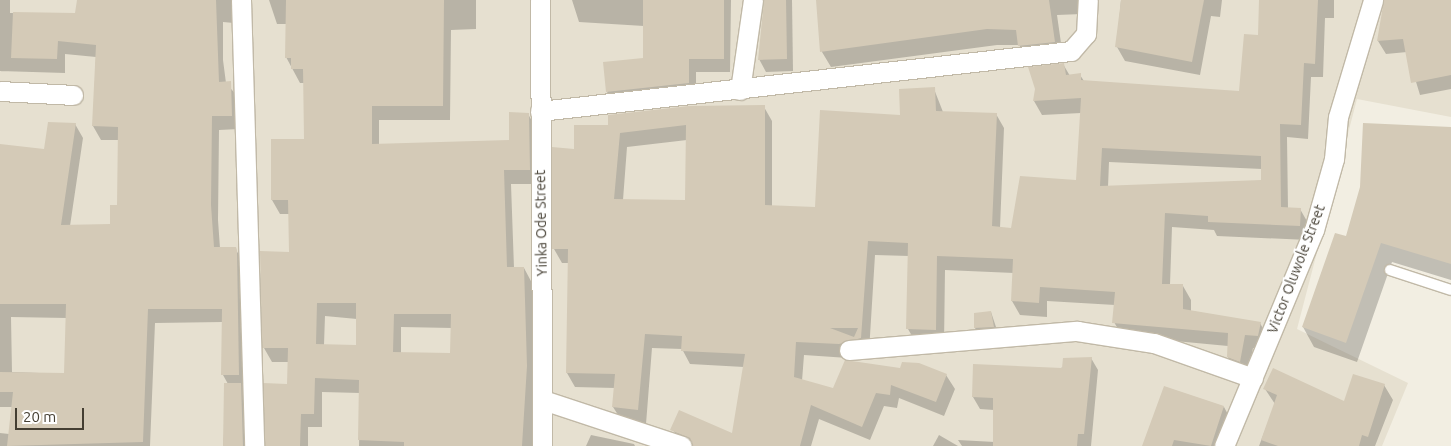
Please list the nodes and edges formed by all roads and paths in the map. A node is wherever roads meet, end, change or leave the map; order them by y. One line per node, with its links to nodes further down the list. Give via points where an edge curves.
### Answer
1 (241, 0): 15 (street)
2 (540, 0): 9 (street, Yinka Ode Street)
3 (753, 0): 6 (street)
4 (1088, 0): 6 (street, via 1086,34 1071,51)
5 (1373, 0): 13 (street, Victor Oluwole Street, via 1338,117 1334,159 1314,230)
6 (740, 90): 9 (street)
7 (0, 92): 8 (street)
8 (73, 95)
9 (540, 111): 14 (street, Yinka Ode Street)
10 (1390, 270): 11 (lane)
11 (1451, 290)
12 (849, 350): 13 (street, via 1077,331 1154,343)
13 (1253, 378): 18 (street, Victor Oluwole Street)
14 (543, 400): 16 (street, Yinka Ode Street); 17 (street)
15 (254, 446)
16 (542, 446)
17 (682, 446)
18 (1224, 446)

